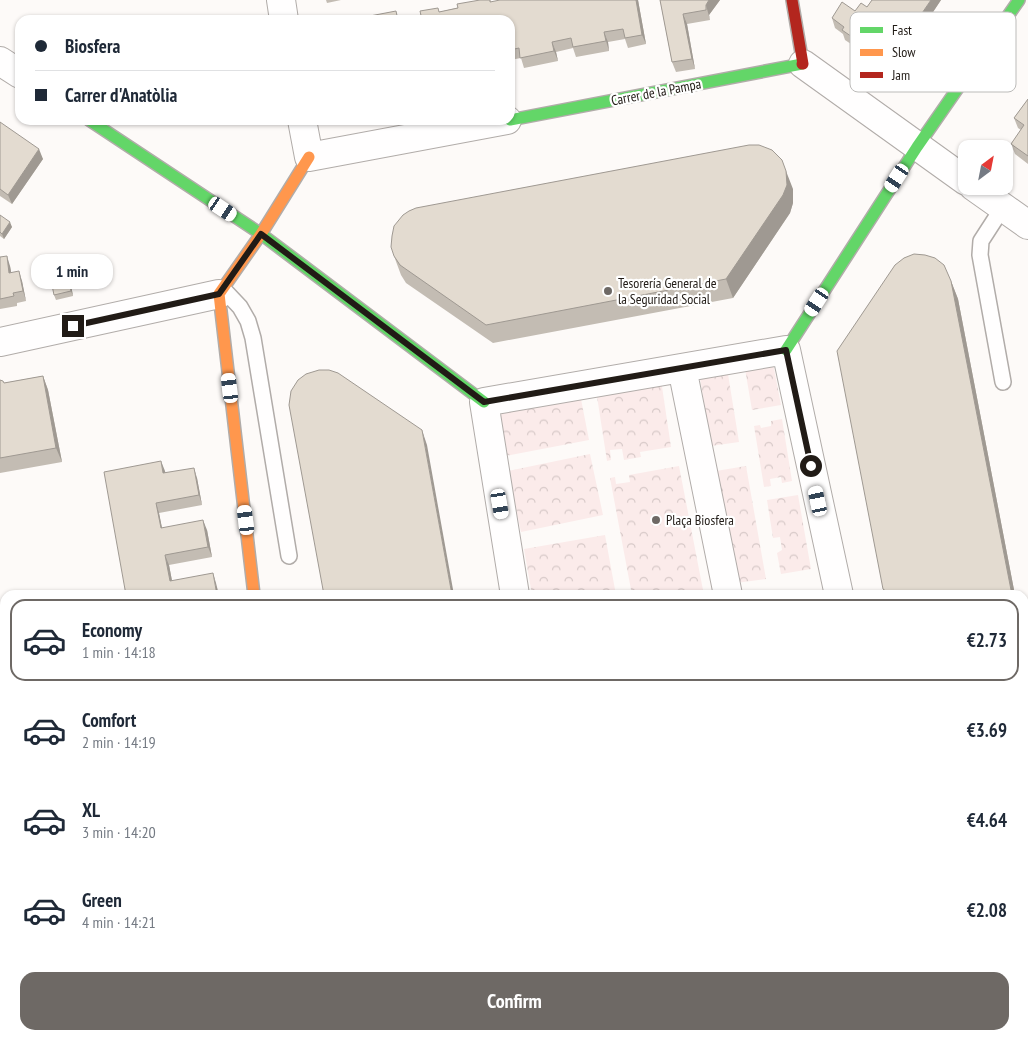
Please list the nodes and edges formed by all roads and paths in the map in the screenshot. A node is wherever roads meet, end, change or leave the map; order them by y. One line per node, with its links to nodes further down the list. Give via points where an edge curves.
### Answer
1 (281, 0): 5 (street)
2 (792, 0): 7 (street)
3 (1019, 0): 4 (street)
4 (1011, 12)
5 (283, 15)
6 (0, 61): 8 (street)
7 (803, 64): 10 (street, Carrer de la Pampa); 14 (street)
8 (15, 71)
9 (955, 92): 14 (street)
10 (515, 119)
11 (97, 125): 20 (street)
12 (303, 125): 15 (street)
13 (482, 125): 15 (street, Carrer de la Pampa)
14 (917, 147): 16 (street); 23 (street)
15 (309, 157): 20 (street)
16 (958, 175)
17 (986, 195): 18 (street)
18 (1003, 207): 19 (street); 25 (lane, via 981,241 980,255)
19 (1028, 224)
20 (261, 234): 21 (street); 26 (street)
21 (221, 292): 22 (street); 27 (lane, via 240,307 251,330); 28 (street)
22 (0, 342)
23 (786, 350): 24 (street); 31 (street)
24 (682, 368): 26 (street); 30 (street)
25 (1003, 382)
26 (484, 402): 29 (street)
27 (289, 556)
28 (253, 590)
29 (515, 590)
30 (727, 590)
31 (838, 590)

